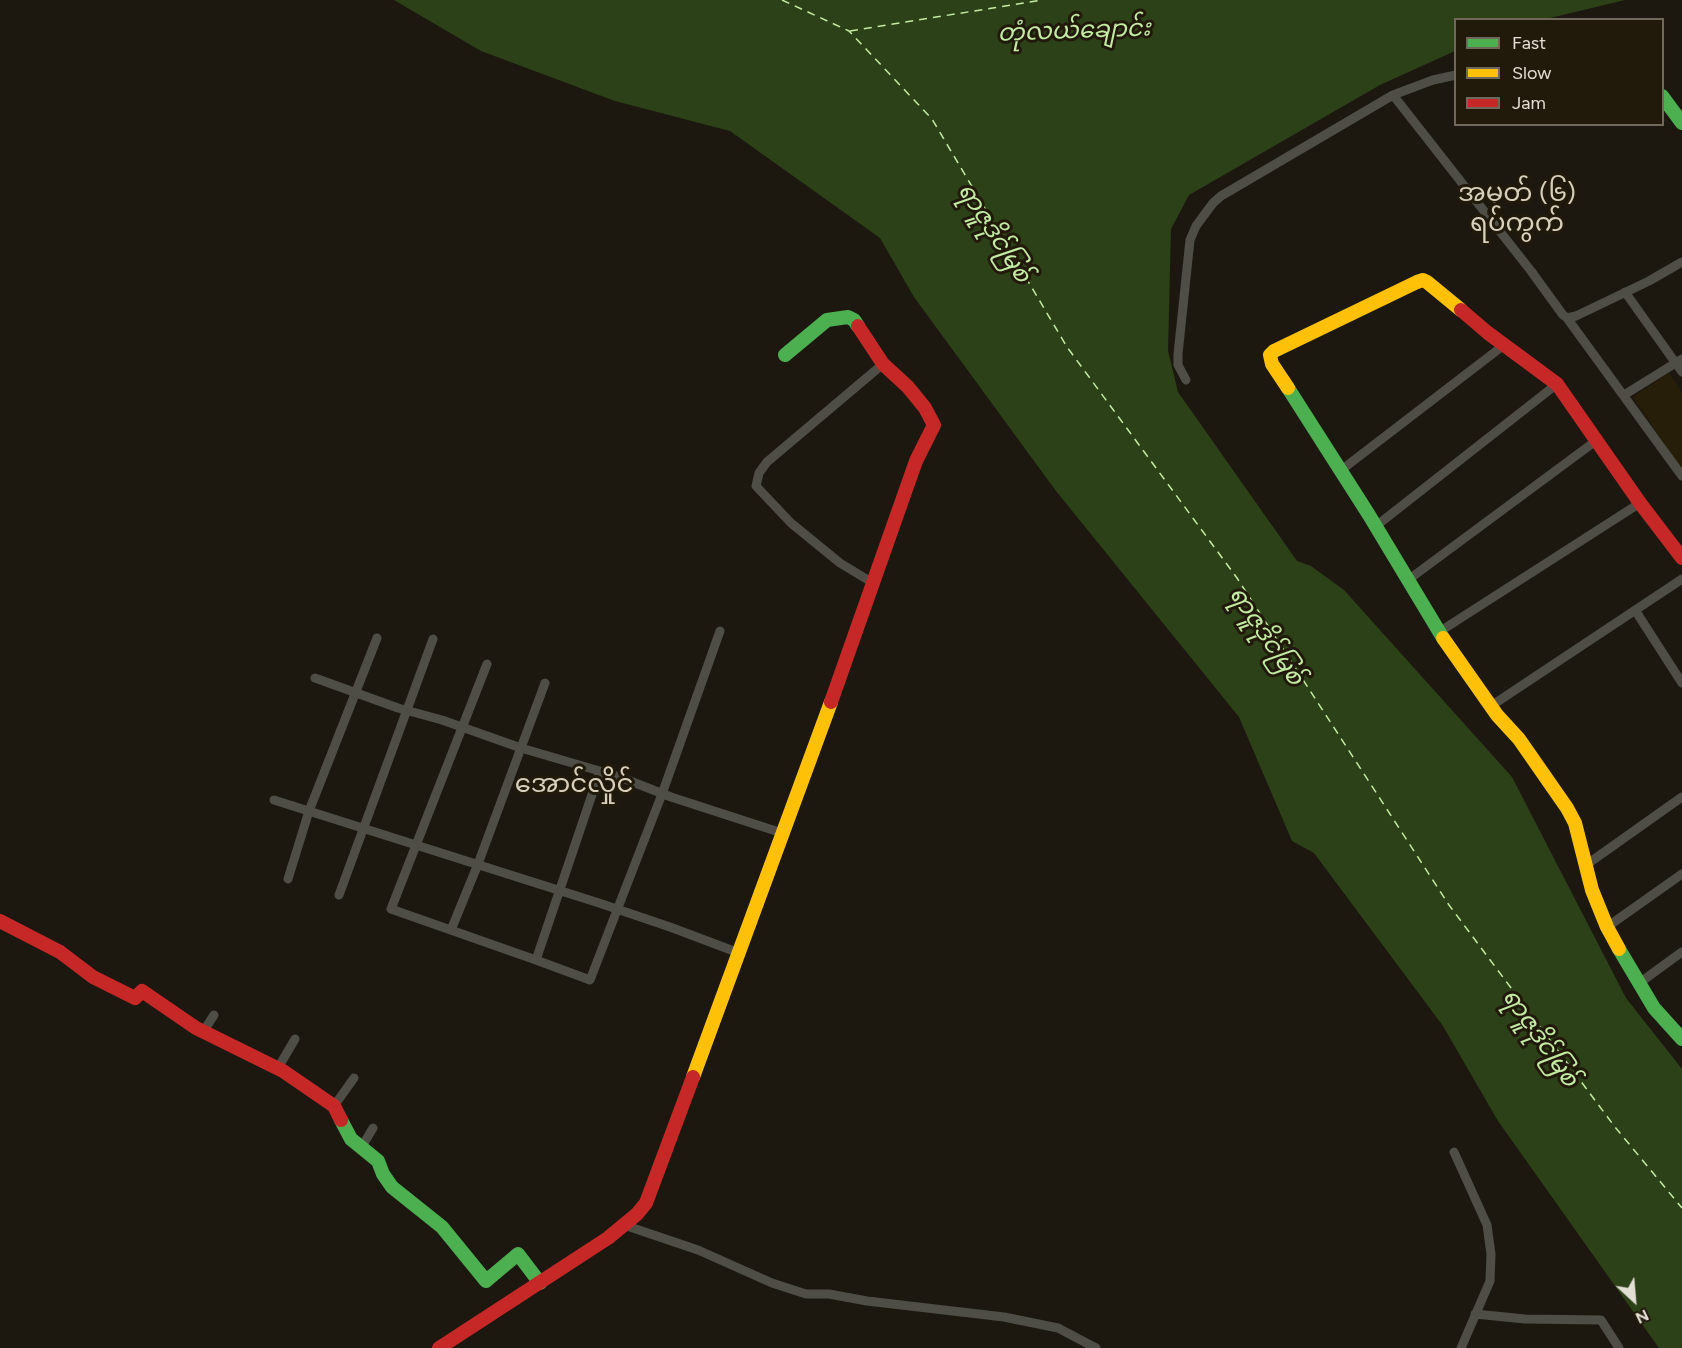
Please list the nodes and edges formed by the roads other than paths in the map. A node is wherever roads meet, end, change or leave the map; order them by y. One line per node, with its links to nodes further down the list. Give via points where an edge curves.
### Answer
1 (1454, 75): 2 (street)
2 (1393, 95): 7 (street); 13 (street, via 1221,196 1196,226 1188,251 1178,354)
3 (1664, 99): 4 (street)
4 (1682, 123)
5 (1682, 262): 6 (street)
6 (1625, 292): 7 (street); 10 (street)
7 (1567, 318): 15 (street)
8 (1504, 345): 14 (street); 17 (street); 17 (street, via 1423,280 1274,351 1270,355 1272,364)
9 (785, 355): 11 (street, via 827,320 848,317 854,320)
10 (1679, 361): 12 (street); 15 (street)
11 (883, 364): 24 (street, via 908,387 934,425 916,461); 24 (street, via 767,462 759,472 756,486 799,530)
12 (1682, 372)
13 (1186, 381)
14 (1557, 384): 16 (street); 20 (street)
15 (1624, 395): 18 (street)
16 (1597, 440): 19 (street); 23 (street)
17 (1340, 471): 20 (street)
18 (1682, 476)
19 (1640, 503): 21 (street); 27 (street)
20 (1376, 526): 23 (street)
21 (1682, 558)
22 (1682, 579): 25 (street)
23 (1408, 580): 27 (street)
24 (873, 583): 45 (street)
25 (1635, 610): 32 (street); 35 (street)
26 (720, 631): 40 (street)
27 (1439, 632): 35 (street)
28 (377, 638): 34 (street)
29 (434, 639): 36 (street)
30 (487, 664): 37 (street)
31 (315, 678): 34 (street)
32 (1682, 682)
33 (545, 683): 38 (street)
34 (354, 693): 36 (street); 43 (street)
35 (1491, 705): 48 (street, via 1567,808)
36 (408, 711): 37 (street); 44 (street)
37 (462, 727): 38 (street); 46 (street)
38 (521, 747): 39 (street); 47 (street)
39 (600, 771): 40 (street); 51 (street)
40 (662, 794): 45 (street); 53 (street)
41 (1682, 797): 48 (street)
42 (274, 800): 43 (street)
43 (309, 811): 44 (street); 50 (street)
44 (364, 829): 46 (street); 52 (street)
45 (782, 834): 58 (street)
46 (416, 844): 47 (street); 56 (street, via 391,909)
47 (478, 864): 51 (street); 56 (street)
48 (1586, 865): 55 (street)
49 (1682, 874): 55 (street)
50 (288, 879)
51 (560, 890): 53 (street); 59 (street)
52 (339, 895)
53 (617, 909): 58 (street); 59 (street, via 590,980)
54 (0, 921): 62 (street, via 135,998 142,991)
55 (1607, 927): 60 (street)
56 (452, 930): 59 (street)
57 (1682, 952): 60 (street)
58 (739, 953): 71 (street, via 646,1203)
59 (536, 960)
60 (1638, 984): 63 (street)
61 (214, 1014): 62 (street)
62 (203, 1032): 65 (street)
63 (1681, 1036)
64 (295, 1039): 65 (street)
65 (278, 1068): 67 (street)
66 (354, 1078): 67 (street)
67 (334, 1106): 69 (street, via 351,1139)
68 (373, 1128): 69 (street)
69 (361, 1148): 72 (street, via 378,1161 383,1174 442,1227 486,1281 518,1254)
70 (1454, 1152): 73 (street, via 1487,1225 1491,1254 1490,1281)
71 (624, 1225): 72 (street); 75 (street, via 806,1294 1004,1317 1058,1329)
72 (540, 1283): 74 (street)
73 (1475, 1314): 76 (street); 77 (street, via 1602,1320)
74 (439, 1348)
75 (1096, 1348)
76 (1461, 1348)
77 (1619, 1348)

